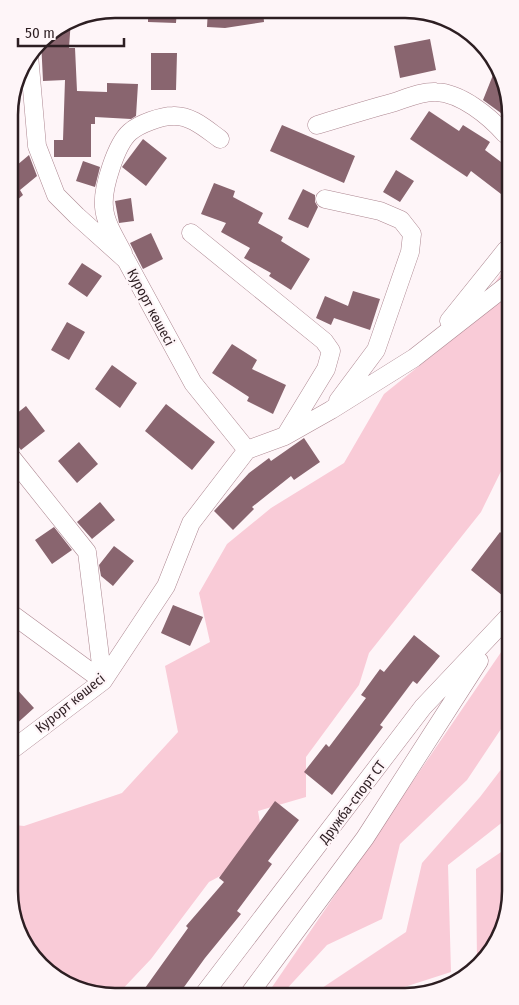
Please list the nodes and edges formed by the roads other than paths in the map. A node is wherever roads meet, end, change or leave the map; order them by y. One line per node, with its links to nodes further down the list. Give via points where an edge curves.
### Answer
1 (30, 66): 8 (street, Курорт көшесі, via 37,146 56,195)
2 (317, 125): 3 (street, via 436,92 472,107)
3 (502, 131)
4 (220, 139): 8 (street, via 192,119 172,115 130,132 108,176 103,206)
5 (325, 199): 11 (street, via 380,211 402,220 412,234 410,252 376,350)
6 (191, 233): 12 (street, via 324,341 331,351 326,368)
7 (502, 255): 10 (street)
8 (126, 260): 13 (street, Курорт көшесі, via 193,383)
9 (502, 289): 10 (street)
10 (431, 343): 11 (street, via 414,358)
11 (331, 410): 12 (street)
12 (285, 436): 13 (street)
13 (248, 450): 18 (street, Курорт көшесі, via 191,523 166,586)
14 (18, 466): 18 (street, via 87,552)
15 (18, 619): 18 (street)
16 (501, 625): 20 (street, Дружба-спорт СТ, via 424,707)
17 (501, 627): 21 (street, via 365,838)
18 (103, 681): 19 (street, Курорт көшесі)
19 (18, 745)
20 (209, 988)
21 (254, 988)

